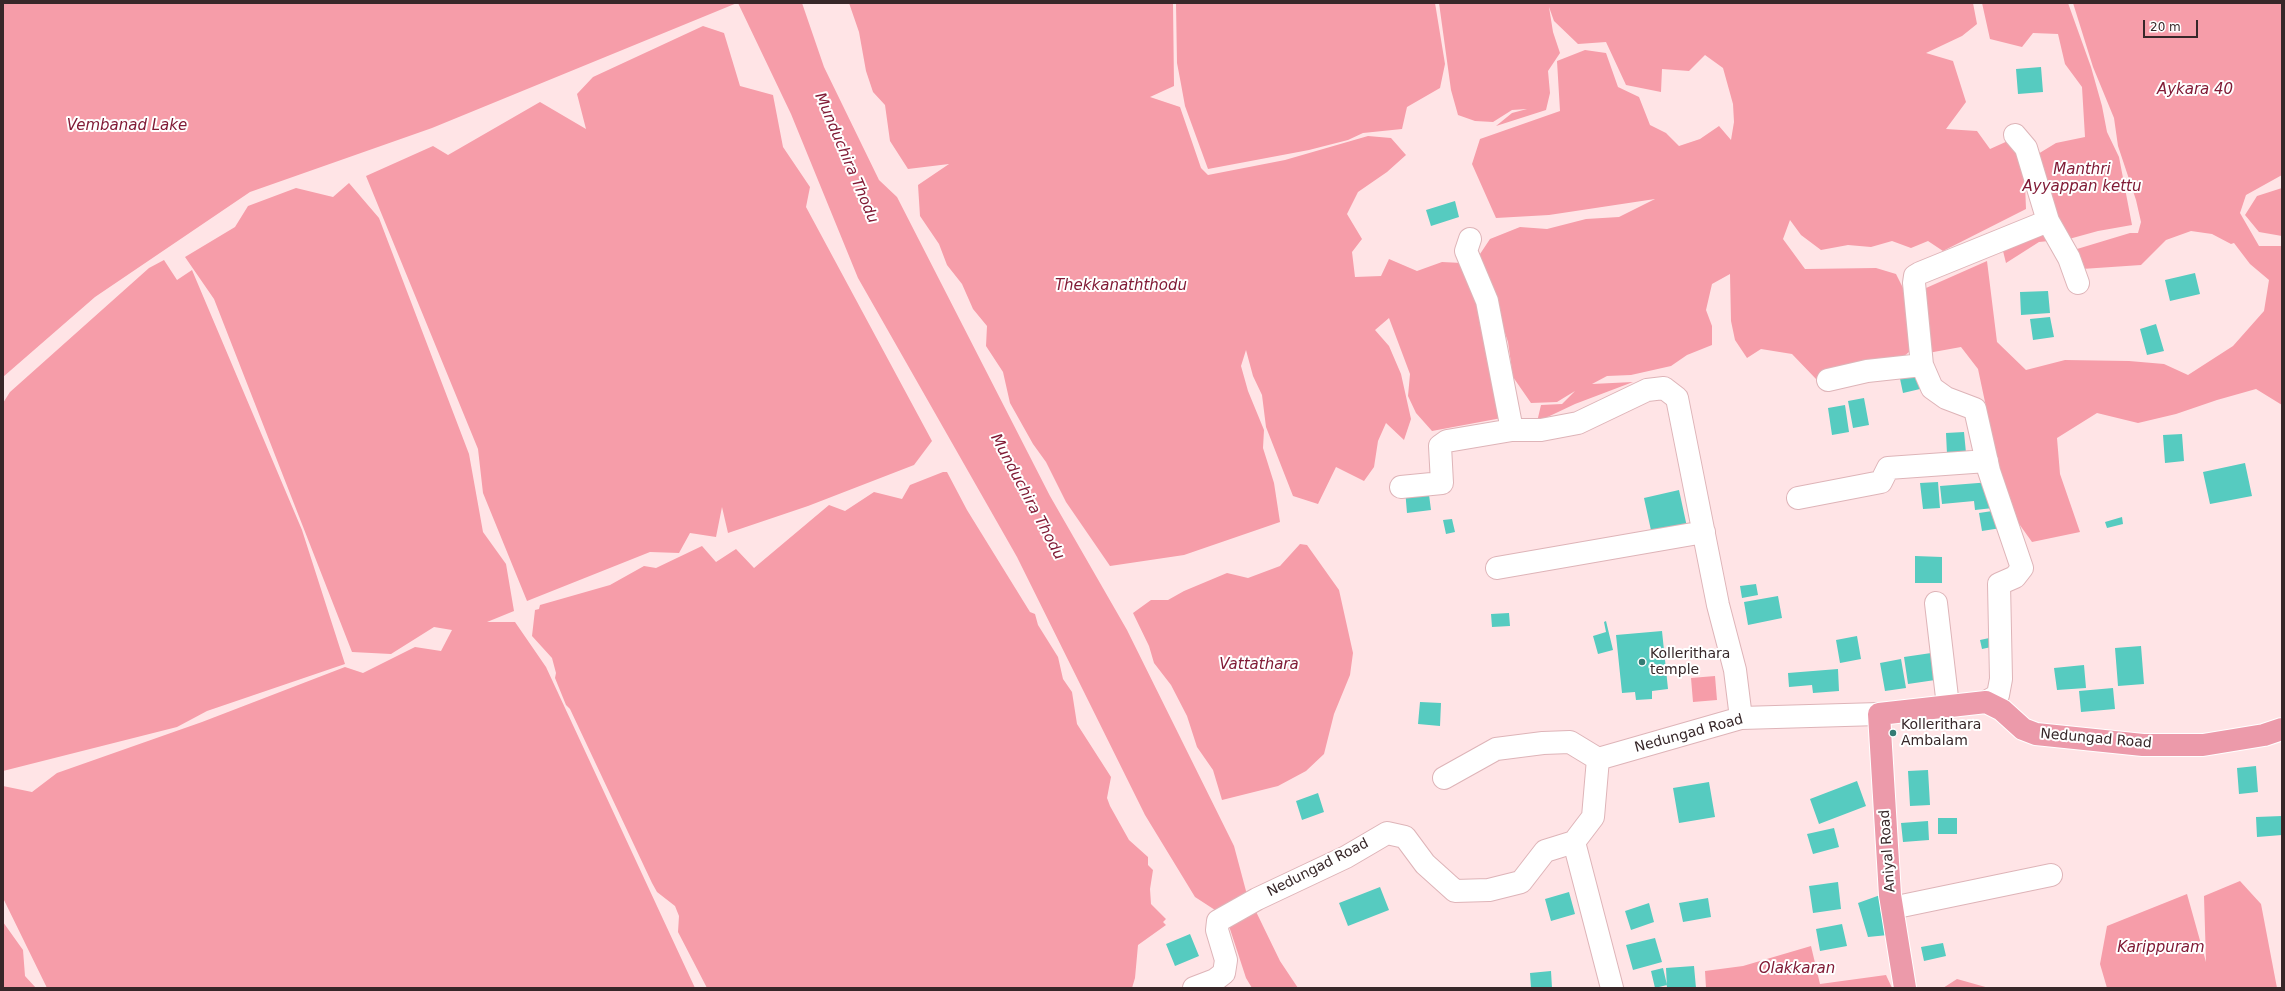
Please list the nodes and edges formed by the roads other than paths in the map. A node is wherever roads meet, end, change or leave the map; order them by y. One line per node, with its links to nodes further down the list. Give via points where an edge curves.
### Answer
1 (2015, 135): 2 (street, via 2026,148)
2 (2051, 226): 4 (street, via 2069,258); 5 (street, via 1915,276)
3 (1470, 240): 7 (street, via 1466,251 1489,311)
4 (2078, 284)
5 (1922, 365): 6 (street, via 1867,371); 8 (street, via 1932,388 1946,398 1975,410)
6 (1828, 380)
7 (1512, 430): 9 (street, via 1447,441 1440,446 1442,483); 11 (street, via 1541,430 1578,423 1647,390 1664,388 1677,398)
8 (1987, 461): 10 (street, via 1888,468 1882,482); 14 (street, via 2022,568 2015,577 1999,584 2001,678 1998,695)
9 (1401, 487)
10 (1798, 498)
11 (1704, 532): 12 (street); 17 (street, via 1734,670)
12 (1497, 568)
13 (1936, 603): 15 (street)
14 (1986, 702): 15 (main road, Nedungad Road); 18 (main road, Nedungad Road, via 2002,710 2023,729 2036,734 2143,745 2203,745 2264,735)
15 (1948, 706): 16 (main road, Nedungad Road)
16 (1879, 714): 17 (street, Nedungad Road); 23 (main road, Aniyal Road)
17 (1741, 718): 19 (street, Nedungad Road)
18 (2282, 729)
19 (1598, 759): 20 (street, via 1570,742 1543,743 1496,749); 21 (street, via 1593,817)
20 (1444, 778)
21 (1574, 842): 24 (street, Nedungad Road, via 1545,851 1521,882 1489,890 1454,891 1425,864 1405,837 1387,833 1346,858 1257,899 1218,922 1217,930 1226,960 1224,973 1215,980); 25 (street)
22 (2051, 875): 23 (street)
23 (1892, 908): 26 (main road, Aniyal Road)
24 (1194, 988)
25 (1612, 988)
26 (1904, 988)

